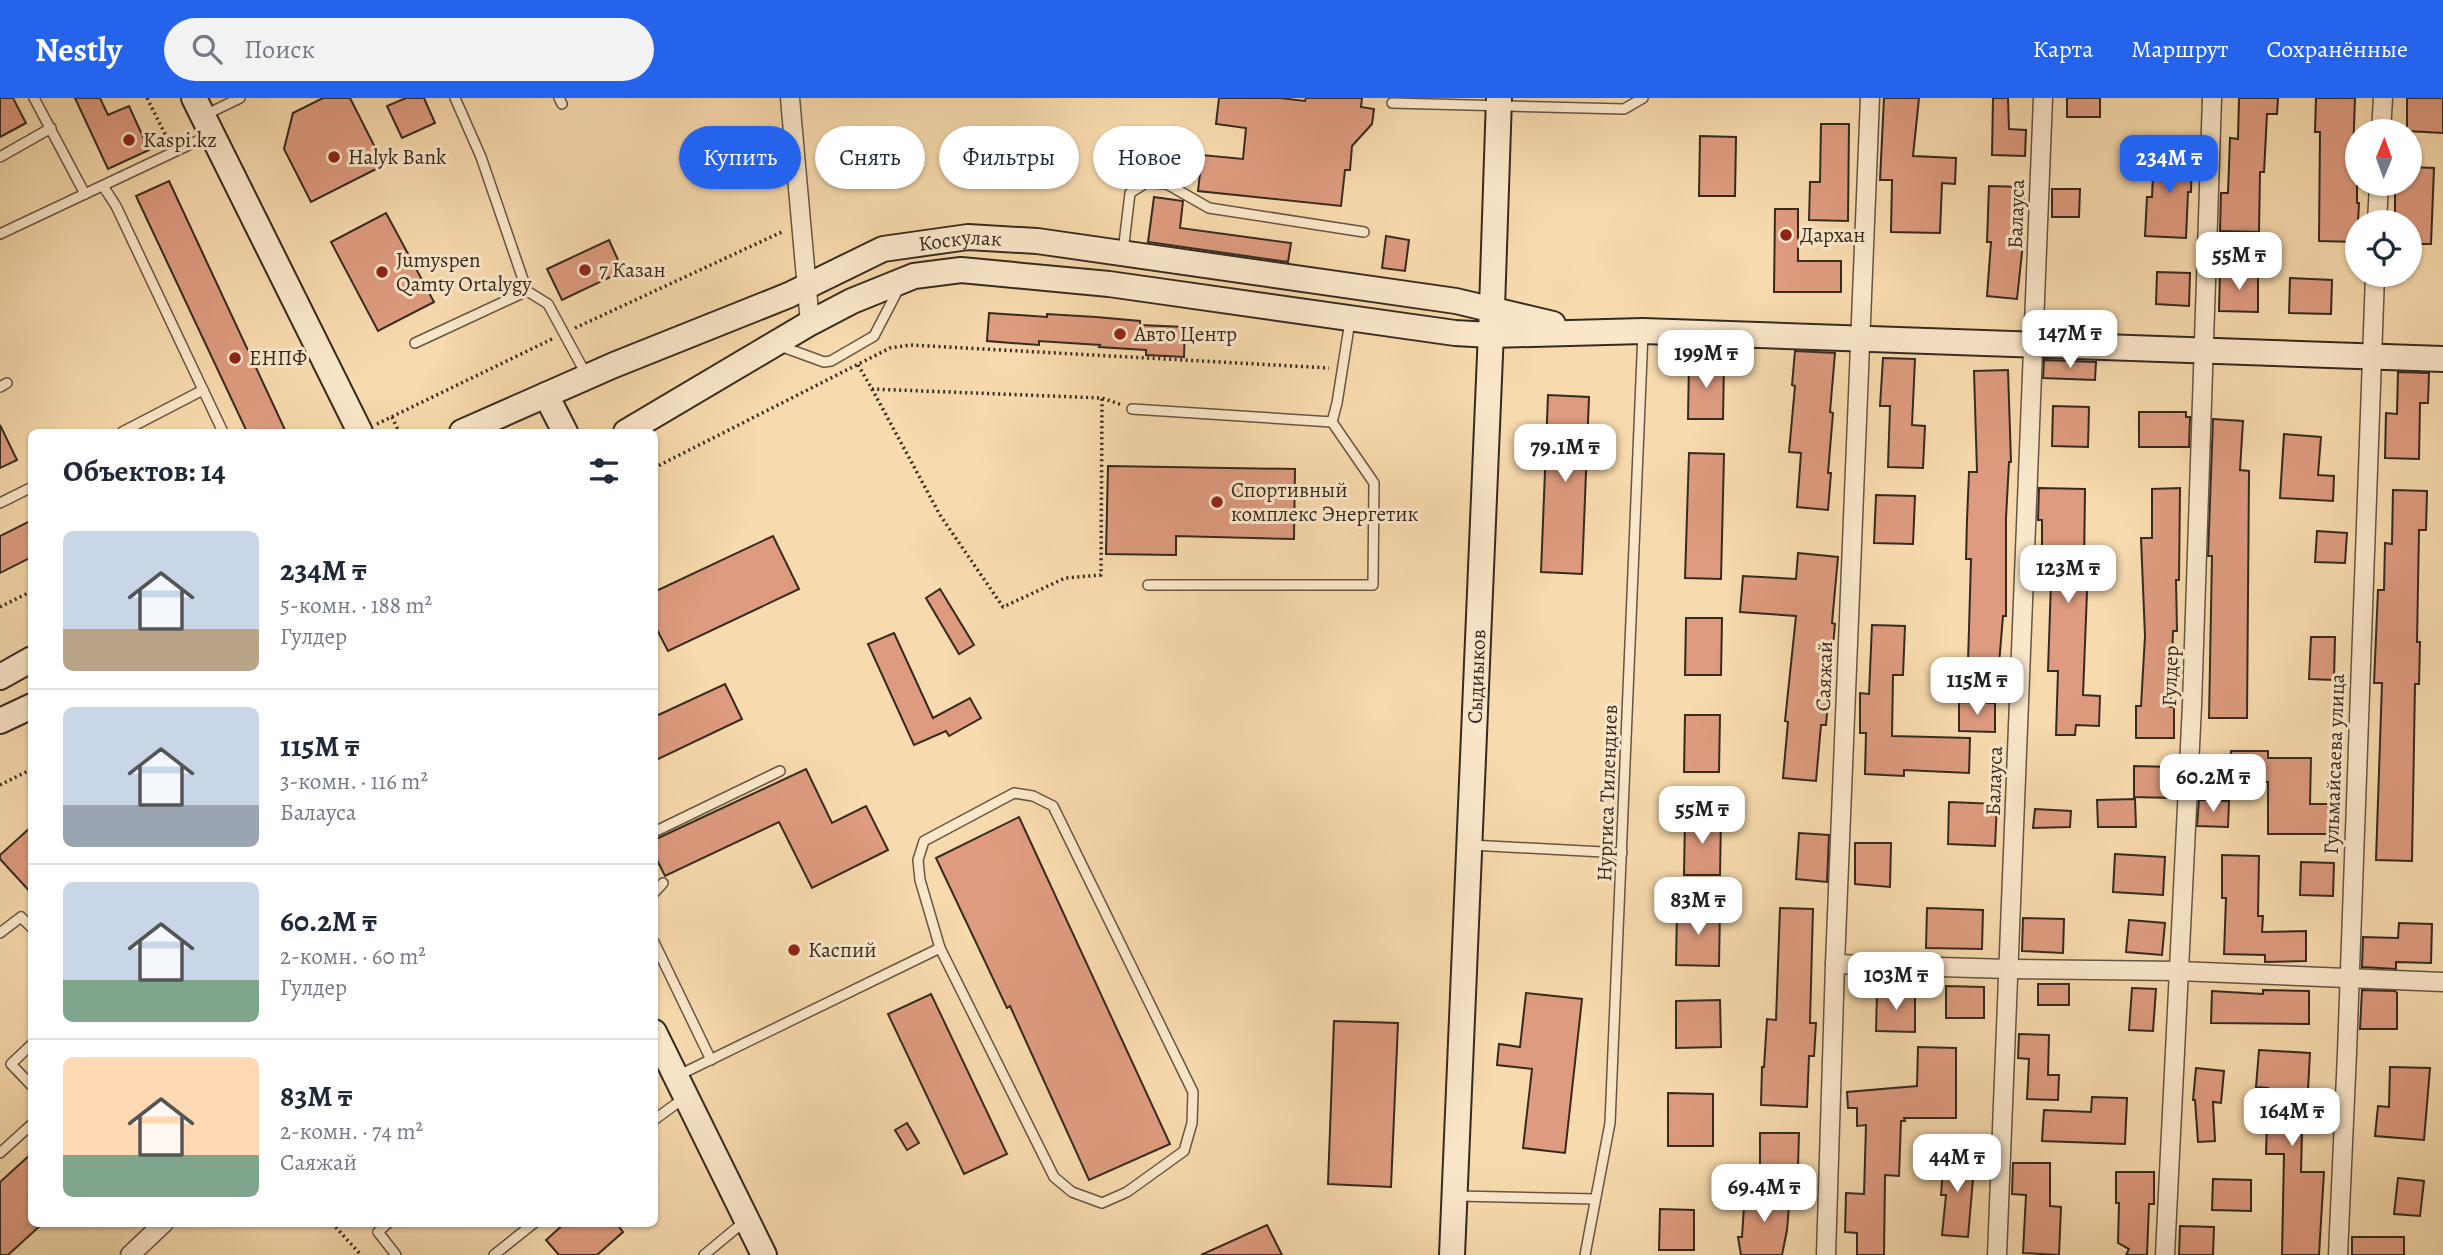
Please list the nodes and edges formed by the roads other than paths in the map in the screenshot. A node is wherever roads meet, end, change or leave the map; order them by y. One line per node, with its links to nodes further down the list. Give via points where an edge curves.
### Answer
1 (34, 98): 14 (lane)
2 (240, 98): 12 (lane)
3 (455, 98): 24 (lane)
4 (790, 98): 22 (street)
5 (1643, 98): 10 (lane, via 1624,109)
6 (1870, 98): 30 (street, Саяжай)
7 (2043, 98): 33 (street, Балауса)
8 (2212, 98): 34 (street, Гулдер)
9 (2383, 98): 13 (street)
10 (1499, 102): 11 (lane); 25 (street, Сыдиыков)
11 (1392, 103)
12 (203, 116): 16 (lane, via 174,152); 44 (street)
13 (2382, 119)
14 (51, 128): 15 (lane); 17 (lane)
15 (0, 157)
16 (103, 186): 17 (lane); 38 (lane)
17 (85, 194): 19 (lane)
18 (1364, 232): 20 (lane, via 1209,208 1167,184 1146,183 1130,193)
19 (0, 234)
20 (1123, 254): 22 (street, Коскулак, via 1037,241 968,237 883,249); 25 (street, Коскулак)
21 (902, 281): 26 (street, Коскулак, via 961,270 1109,284); 27 (street, Коскулак); 32 (lane, via 874,336 831,361)
22 (807, 286): 27 (street); 37 (street, Коскулак)
23 (2374, 287): 35 (street, Гульмайсаева улица)
24 (527, 291): 31 (lane); 37 (lane, via 548,304)
25 (1492, 308): 28 (street, Коскулак, via 1550,324); 29 (street, Сыдиыков)
26 (1350, 318): 29 (street, Коскулак); 41 (lane)
27 (810, 323): 32 (street, Коскулак)
28 (1631, 331): 29 (street, Коскулак); 30 (street); 58 (lane, Нургиса Тилендиев)
29 (1491, 335): 57 (street, Сыдиыков)
30 (1860, 339): 33 (street); 65 (street, Саяжай)
31 (415, 343)
32 (775, 344): 47 (street, Коскулак)
33 (2034, 345): 34 (street); 66 (street, Балауса)
34 (2203, 351): 35 (street); 67 (street, Гулдер)
35 (2371, 356): 36 (street); 68 (street, Гульмайсаева улица)
36 (2443, 359)
37 (588, 377): 39 (street, Коскулак)
38 (203, 390): 42 (lane); 43 (lane)
39 (546, 395): 45 (street, Коскулак); 46 (street)
40 (1132, 409): 41 (lane)
41 (1332, 422): 50 (lane, via 1374,483 1373,585)
42 (128, 429)
43 (222, 429)
44 (359, 429)
45 (469, 429)
46 (563, 429)
47 (631, 429)
48 (28, 489): 49 (lane)
49 (0, 503)
50 (1148, 585)
51 (28, 661): 52 (street)
52 (0, 677)
53 (28, 708): 54 (street)
54 (0, 721)
55 (780, 771): 56 (lane)
56 (658, 830)
57 (1469, 845): 58 (lane); 78 (street, Сыдиыков)
58 (1622, 853): 79 (lane, Нургиса Тилендиев, via 1610,1123)
59 (663, 883): 60 (lane)
60 (658, 889)
61 (28, 924): 62 (lane, via 21,917)
62 (0, 933)
63 (940, 948): 63 (lane, via 1054,1177 1072,1192 1102,1203 1128,1192 1184,1151 1192,1123 1193,1092 1053,806 1014,793 924,841 918,860 920,880); 72 (lane)
64 (658, 950): 72 (lane)
65 (1835, 964): 66 (street); 91 (street, Саяжай)
66 (2009, 969): 67 (street); 92 (street, Балауса)
67 (2178, 971): 68 (street); 93 (street, Гулдер)
68 (2348, 978): 69 (street); 94 (street, Гульмайсаева улица)
69 (2443, 982)
70 (658, 1040): 74 (street)
71 (28, 1048): 73 (lane, via 11,1063)
72 (711, 1060): 74 (lane)
73 (28, 1082)
74 (681, 1087): 75 (lane); 80 (street)
75 (658, 1115)
76 (28, 1128): 77 (lane)
77 (0, 1153)
78 (1454, 1196): 79 (lane); 89 (street, Сыдиыков)
79 (1595, 1199): 90 (lane, Нургиса Тилендиев)
80 (746, 1220): 87 (lane); 88 (street)
81 (160, 1227): 84 (street)
82 (384, 1227): 85 (lane, via 378,1232)
83 (529, 1227): 86 (lane)
84 (130, 1255)
85 (396, 1255)
86 (494, 1255)
87 (704, 1255)
88 (764, 1255)
89 (1452, 1255)
90 (1586, 1255)
91 (1826, 1255)
92 (1997, 1255)
93 (2165, 1255)
94 (2338, 1255)

